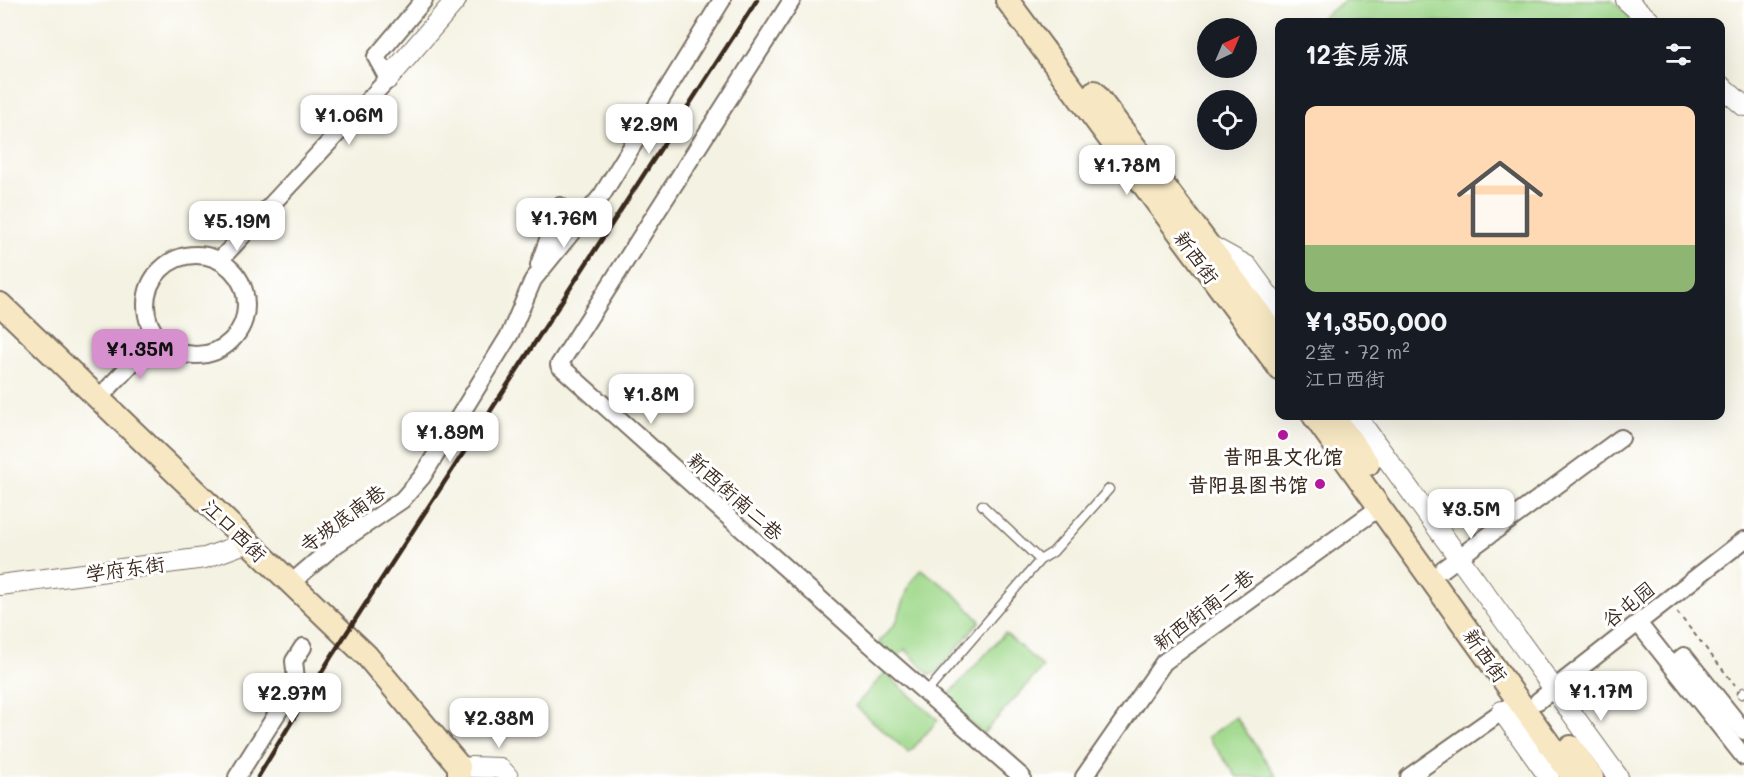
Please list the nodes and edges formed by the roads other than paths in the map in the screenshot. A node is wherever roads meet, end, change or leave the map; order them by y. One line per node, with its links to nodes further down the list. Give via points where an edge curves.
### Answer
1 (424, 0): 9 (street, via 376,57)
2 (456, 0): 9 (street)
3 (722, 0): 15 (street, 寺坡底南巷, via 602,195)
4 (792, 0): 38 (street, 新西街南二巷, via 559,364)
5 (1007, 0): 20 (main road, 新西街)
6 (1026, 0): 13 (main road, 新西街)
7 (1626, 0): 8 (street)
8 (1646, 18)
9 (388, 79): 14 (street)
10 (1725, 89): 11 (street)
11 (1744, 106)
12 (560, 206): 15 (street)
13 (1207, 244): 17 (street, via 1247,266); 18 (main road, 新西街)
14 (219, 261): 19 (street, via 188,256 168,263 153,278 146,298 147,319); 19 (street, via 236,275 245,295 245,317 235,336 220,350 201,355 173,350)
15 (533, 280): 33 (street, 寺坡底南巷, via 510,334 422,477 402,500 334,546)
16 (0, 304): 21 (main road, 江口西街)
17 (1275, 304)
18 (1275, 334)
19 (157, 337): 21 (street)
20 (1275, 362)
21 (98, 399): 30 (main road, 江口西街)
22 (1317, 420): 28 (main road, 新西街)
23 (1337, 420): 32 (main road, 新西街)
24 (1359, 420): 32 (street)
25 (1621, 438): 32 (street)
26 (1109, 489): 31 (lane, via 1053,552)
27 (982, 505): 31 (lane)
28 (1380, 507): 39 (main road, 新西街); 46 (street, 新西街南二巷, via 1164,662)
29 (1744, 540): 35 (street, 谷屯园)
30 (248, 542): 33 (main road, 江口西街); 34 (street, 学府东街, via 206,558)
31 (1040, 560): 38 (lane)
32 (1451, 563): 39 (main road, 新西街)
33 (291, 583): 42 (main road, 江口西街, via 367,656)
34 (0, 585)
35 (1638, 622): 37 (street); 39 (street, 谷屯园)
36 (303, 647): 43 (street, via 294,661 296,679 290,693)
37 (1672, 666): 40 (street, via 1684,656); 41 (street)
38 (926, 693): 45 (street, 新西街南二巷)
39 (1528, 700): 47 (street, 谷屯园); 48 (street); 49 (main road, 新西街); 50 (main road, 新西街); 51 (street)
40 (1744, 731)
41 (1744, 757)
42 (467, 772): 44 (street, via 500,768)
43 (237, 777)
44 (508, 777)
45 (1022, 777)
46 (1084, 777)
47 (1408, 777)
48 (1549, 777)
49 (1574, 777)
50 (1592, 777)
51 (1618, 777)

